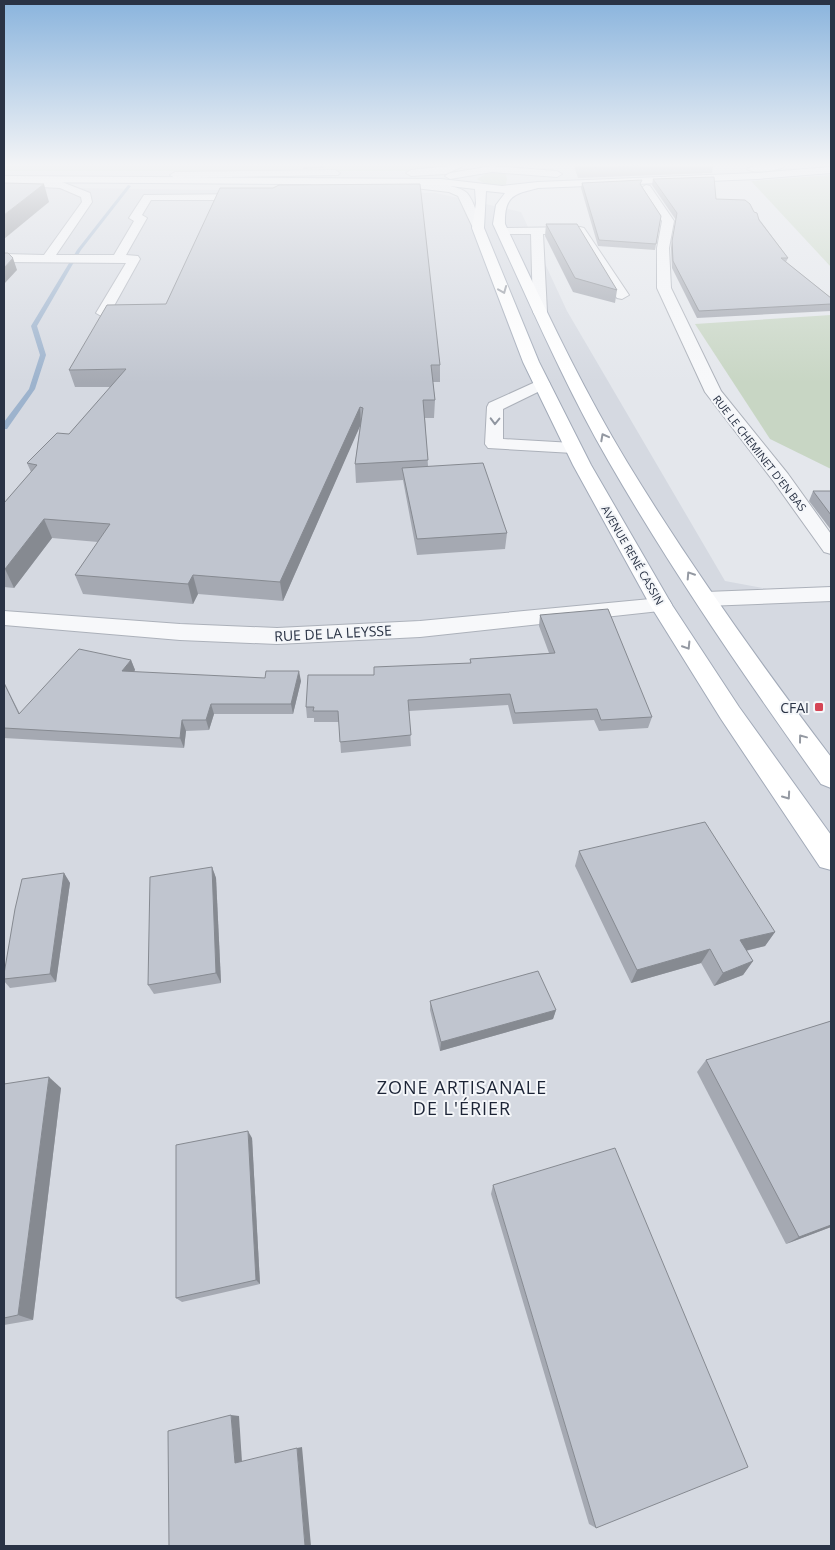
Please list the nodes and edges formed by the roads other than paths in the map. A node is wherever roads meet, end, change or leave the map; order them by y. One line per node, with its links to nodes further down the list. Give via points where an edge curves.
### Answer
1 (62, 238): 9 (street)
2 (130, 238): 10 (street)
3 (482, 238): 14 (main road, AVENUE RENÉ CASSIN, one-way to 14)
4 (505, 238): 12 (main road)
5 (538, 238): 12 (street)
6 (585, 238): 11 (street)
7 (665, 238): 16 (street, RUE LE CHEMINET D'EN BAS, via 664,288 713,392)
8 (4, 258): 9 (street)
9 (48, 258): 10 (street)
10 (118, 259): 13 (street, via 134,259)
11 (622, 295)
12 (540, 312): 18 (main road, one-way to 12, via 618,462)
13 (103, 313)
14 (542, 384): 15 (main road, AVENUE RENÉ CASSIN); 15 (street, one-way to 15, via 495,407 494,444)
15 (573, 448): 19 (main road, AVENUE RENÉ CASSIN)
16 (831, 548)
17 (831, 594): 18 (street)
18 (706, 599): 21 (main road, one-way to 18)
19 (661, 605): 20 (street, RUE DE LA LEYSSE, via 420,629 277,636); 22 (main road, AVENUE RENÉ CASSIN, one-way to 22, via 730,714)
20 (4, 618)
21 (831, 777)
22 (831, 858)

